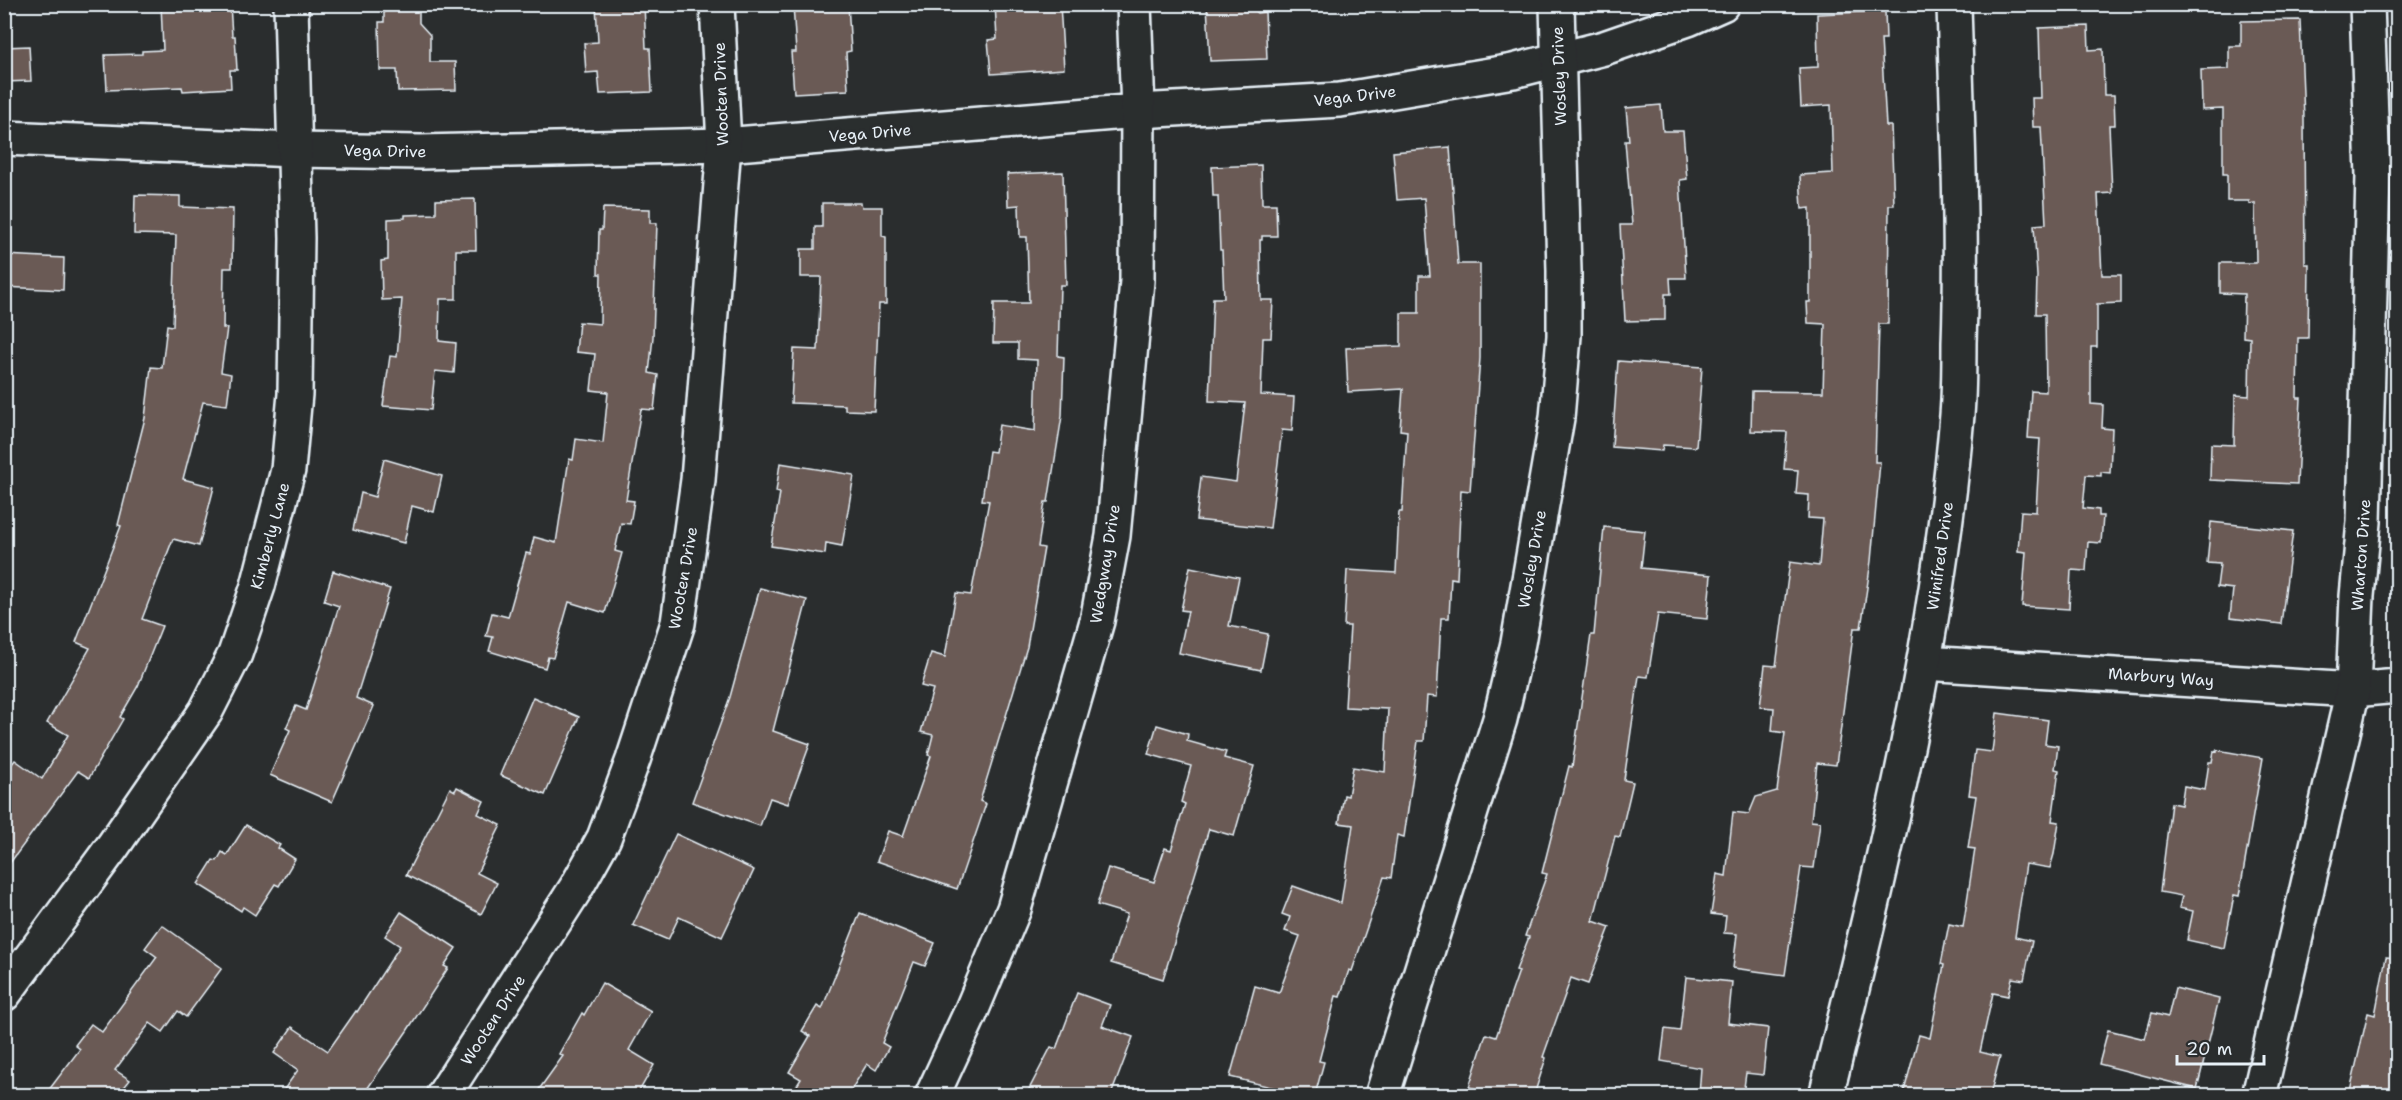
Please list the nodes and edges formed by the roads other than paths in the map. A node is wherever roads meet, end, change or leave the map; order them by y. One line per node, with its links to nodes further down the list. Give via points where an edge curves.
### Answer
1 (291, 4): 12 (street, Kimberly Lane)
2 (717, 4): 11 (street, Wooten Drive)
3 (1134, 4): 9 (street, Wedgway Drive)
4 (1557, 4): 8 (street, Wosley Drive)
5 (1722, 4): 8 (street, Vega Drive, via 1604,48)
6 (1954, 4): 13 (street, Winifred Drive, via 1961,283 1957,413 1943,544)
7 (2367, 4): 15 (street, Wharton Drive, via 2373,176 2364,522)
8 (1560, 59): 9 (street, Vega Drive, via 1513,71 1340,100); 19 (street, Wosley Drive, via 1564,336 1557,418 1518,643 1500,719)
9 (1138, 111): 11 (street, Vega Drive); 18 (street, Wedgway Drive, via 1137,281 1113,536 1097,621 1014,909)
10 (4, 138): 12 (street, Vega Drive)
11 (724, 145): 12 (street, Vega Drive, via 421,152); 17 (street, Wooten Drive, via 698,480 678,623 604,838 497,1015)
12 (294, 150): 16 (street, Kimberly Lane, via 295,382 288,470 258,586 235,654 206,711 120,837)
13 (1924, 663): 15 (street, Marbury Way); 20 (street, Winifred Drive, via 1876,892)
14 (2397, 686): 15 (street, Marbury Way)
15 (2353, 690): 21 (street, Wharton Drive)
16 (4, 994)
17 (443, 1095)
18 (932, 1095)
19 (1382, 1095)
20 (1826, 1095)
21 (2259, 1095)

